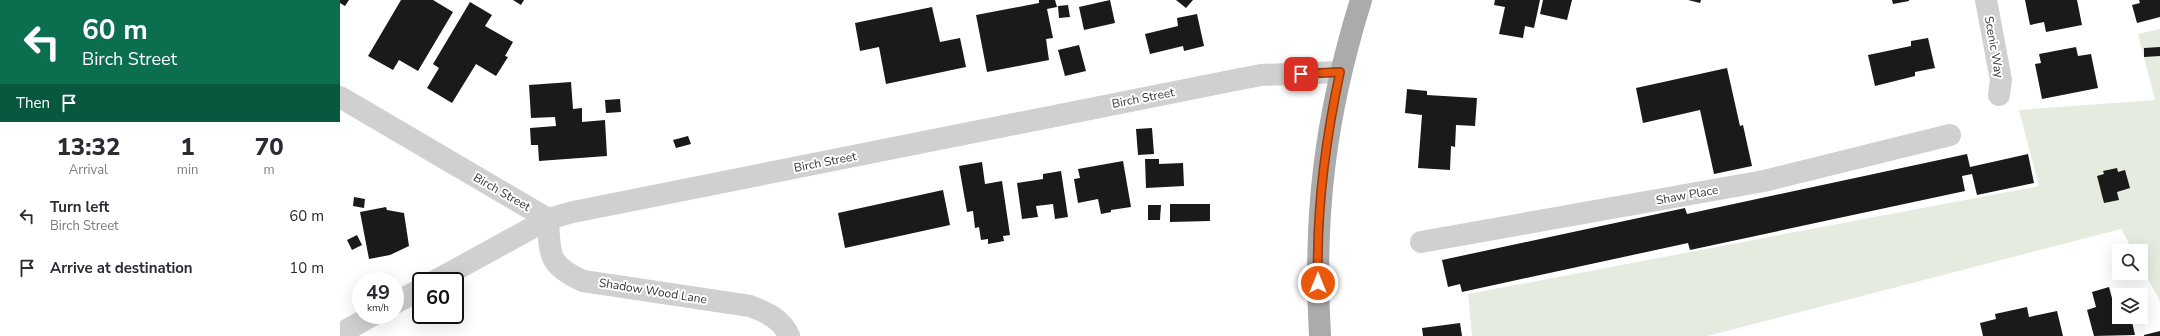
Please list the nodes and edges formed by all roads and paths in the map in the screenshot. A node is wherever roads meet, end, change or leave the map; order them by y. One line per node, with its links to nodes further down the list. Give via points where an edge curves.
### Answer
1 (1361, 0): 3 (main road)
2 (1986, 0): 4 (street, Scenic Way, via 2001,80)
3 (1340, 72): 7 (street, Birch Street, via 1261,75); 13 (main road, via 1320,191)
4 (2000, 95)
5 (340, 97): 7 (street, Birch Street)
6 (1950, 135): 8 (street, Shaw Place, via 1764,181)
7 (548, 219): 9 (street); 12 (street, Shadow Wood Lane, via 550,253 568,274 583,280 750,306 778,320)
8 (1421, 242)
9 (451, 272)
10 (357, 324): 11 (street)
11 (340, 334)
12 (789, 336)
13 (1320, 336)

